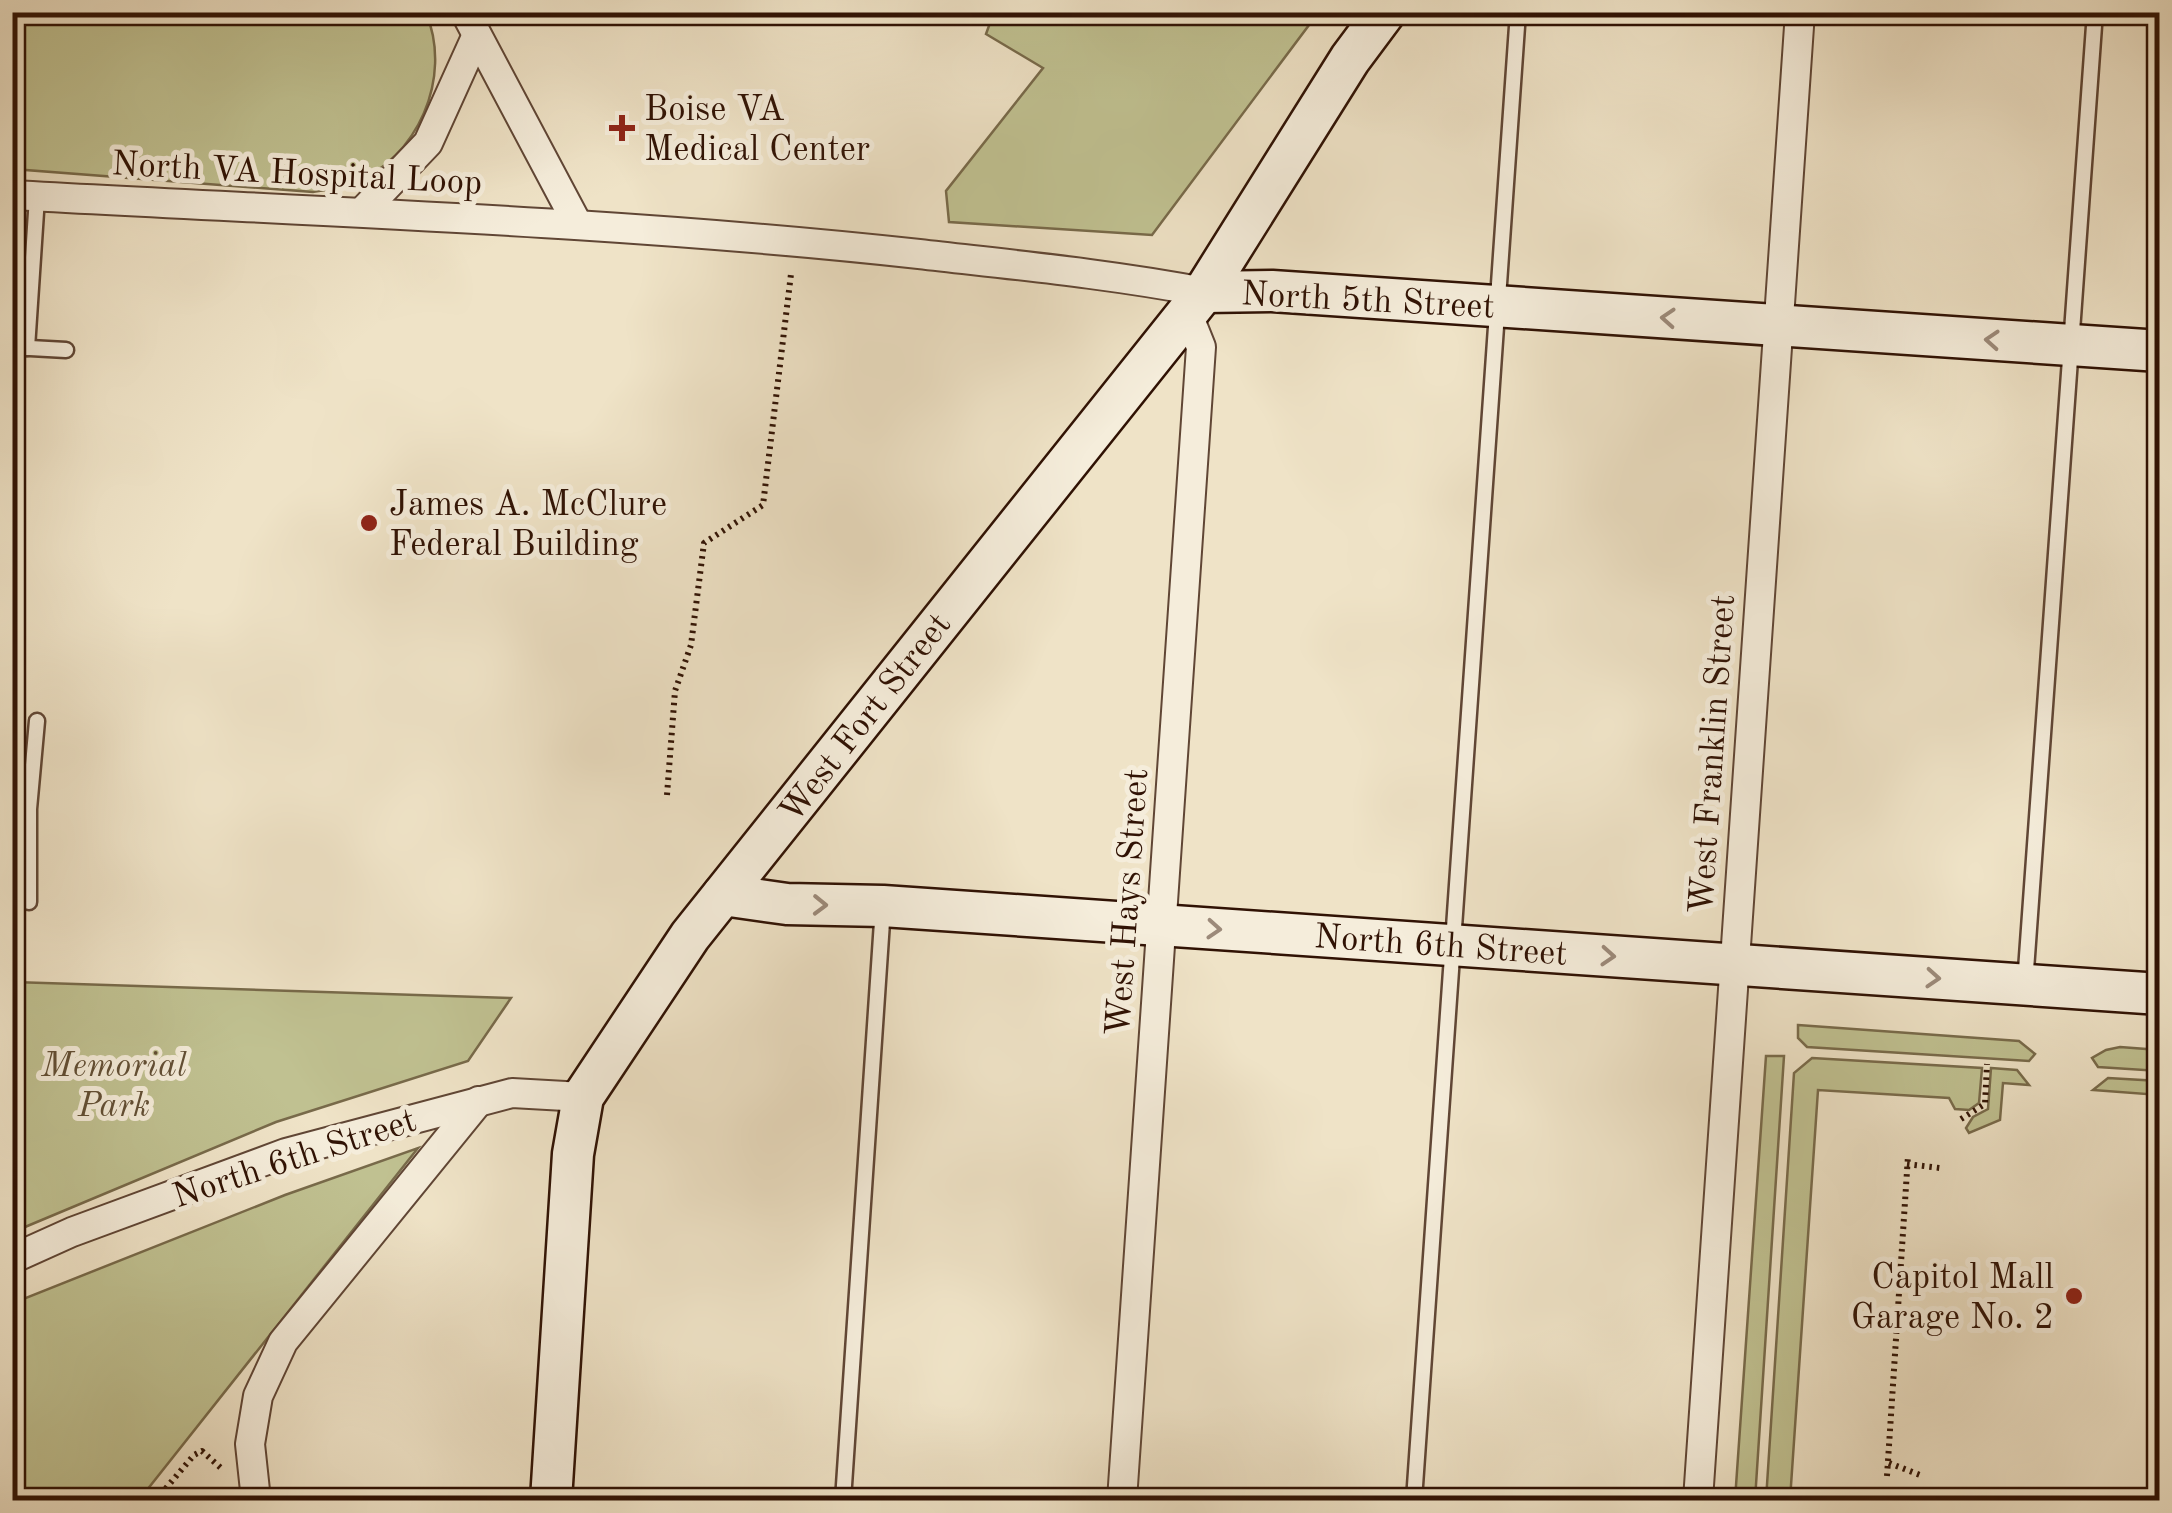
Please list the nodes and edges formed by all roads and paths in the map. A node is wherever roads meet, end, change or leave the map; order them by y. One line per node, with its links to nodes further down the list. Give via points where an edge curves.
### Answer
1 (1385, 12): 10 (street, West Fort Street)
2 (1518, 12): 11 (lane)
3 (1800, 12): 12 (street, West Franklin Street)
4 (2095, 12): 13 (lane)
5 (470, 25): 7 (street, via 428,143); 8 (street)
6 (25, 196): 7 (street, North VA Hospital Loop); 14 (lane)
7 (362, 212): 8 (street, North VA Hospital Loop)
8 (578, 225): 10 (street, North 5th Street, via 1134,278)
9 (791, 274): 18 (path, via 763,505 704,543 691,645 675,691)
10 (1196, 302): 11 (street, North 5th Street, via 1272,291); 19 (street, West Fort Street); 22 (street, West Hays Street, via 1201,347)
11 (1498, 306): 12 (street, North 5th Street, one-way to 11); 23 (lane)
12 (1778, 325): 13 (street, North 5th Street, one-way to 12); 24 (street, West Franklin Street)
13 (2071, 345): 16 (street, North 5th Street); 25 (lane)
14 (20, 347): 15 (lane)
15 (66, 350)
16 (2160, 351)
17 (36, 722): 20 (lane)
18 (667, 796)
19 (723, 896): 21 (street, North 6th Street, one-way to 21); 28 (street, West Fort Street)
20 (29, 902)
21 (883, 906): 22 (street, North 6th Street); 39 (lane)
22 (1162, 925): 23 (street, North 6th Street, one-way to 23); 40 (street, West Hays Street)
23 (1454, 945): 24 (street, North 6th Street, one-way to 24); 41 (lane)
24 (1734, 964): 25 (street, North 6th Street, one-way to 25); 42 (street, West Franklin Street)
25 (2025, 985): 26 (street, North 6th Street)
26 (2160, 994)
27 (1987, 1064): 30 (path, via 1985,1104)
28 (583, 1098): 29 (street, North 6th Street, via 512,1093); 38 (street, West Fort Street, via 573,1154)
29 (479, 1101): 32 (street, North 6th Street, via 286,1153); 36 (street, via 282,1342 258,1396 250,1444)
30 (1961, 1119)
31 (1940, 1168): 33 (path, via 1908,1160)
32 (12, 1259)
33 (1888, 1462): 34 (path); 35 (path)
34 (1920, 1475)
35 (1887, 1476)
36 (256, 1495): 37 (path, via 202,1451)
37 (156, 1500)
38 (551, 1500)
39 (843, 1500)
40 (1122, 1500)
41 (1414, 1500)
42 (1698, 1500)

